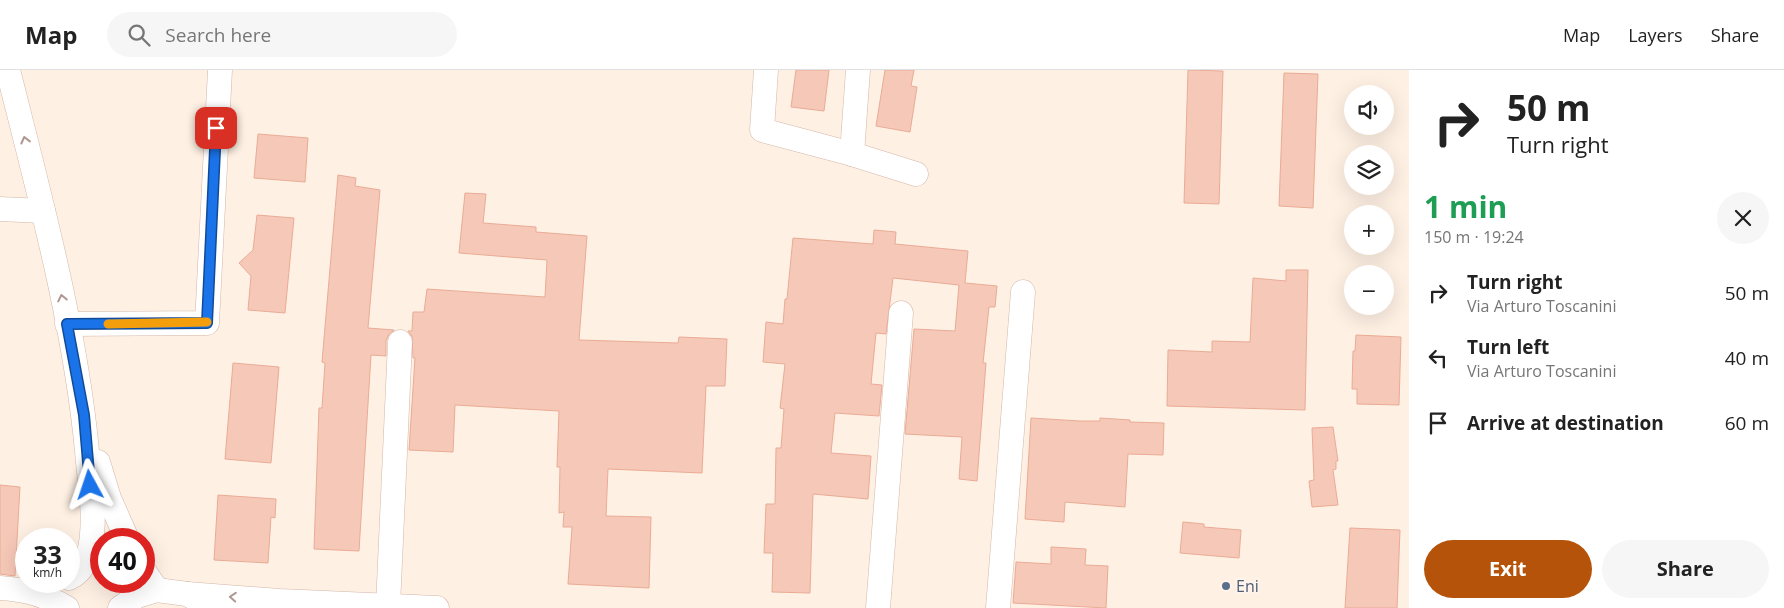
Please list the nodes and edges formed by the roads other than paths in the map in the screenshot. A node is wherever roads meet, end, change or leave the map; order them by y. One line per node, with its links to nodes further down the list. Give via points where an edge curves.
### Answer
1 (8, 70): 8 (street, one-way to 1)
2 (220, 70): 11 (street, via 207,323)
3 (766, 70): 5 (street, via 762,130)
4 (858, 70): 5 (street)
5 (852, 154): 6 (street)
6 (916, 174)
7 (0, 208): 8 (street)
8 (43, 211): 11 (street, one-way to 8)
9 (1023, 292): 29 (street)
10 (901, 313): 28 (street)
11 (67, 324): 13 (street)
12 (400, 342): 23 (street)
13 (84, 415): 14 (street, via 109,498); 15 (street, via 93,534)
14 (122, 528)
15 (80, 569)
16 (155, 586): 19 (street)
17 (0, 588): 18 (street)
18 (15, 589)
19 (158, 590): 21 (street); 25 (street, via 137,596)
20 (34, 593): 24 (street)
21 (187, 594): 22 (street, one-way to 21); 26 (street)
22 (273, 604): 23 (street)
23 (403, 607): 27 (street)
24 (67, 608)
25 (120, 608)
26 (208, 608)
27 (437, 608)
28 (878, 608)
29 (998, 608)

